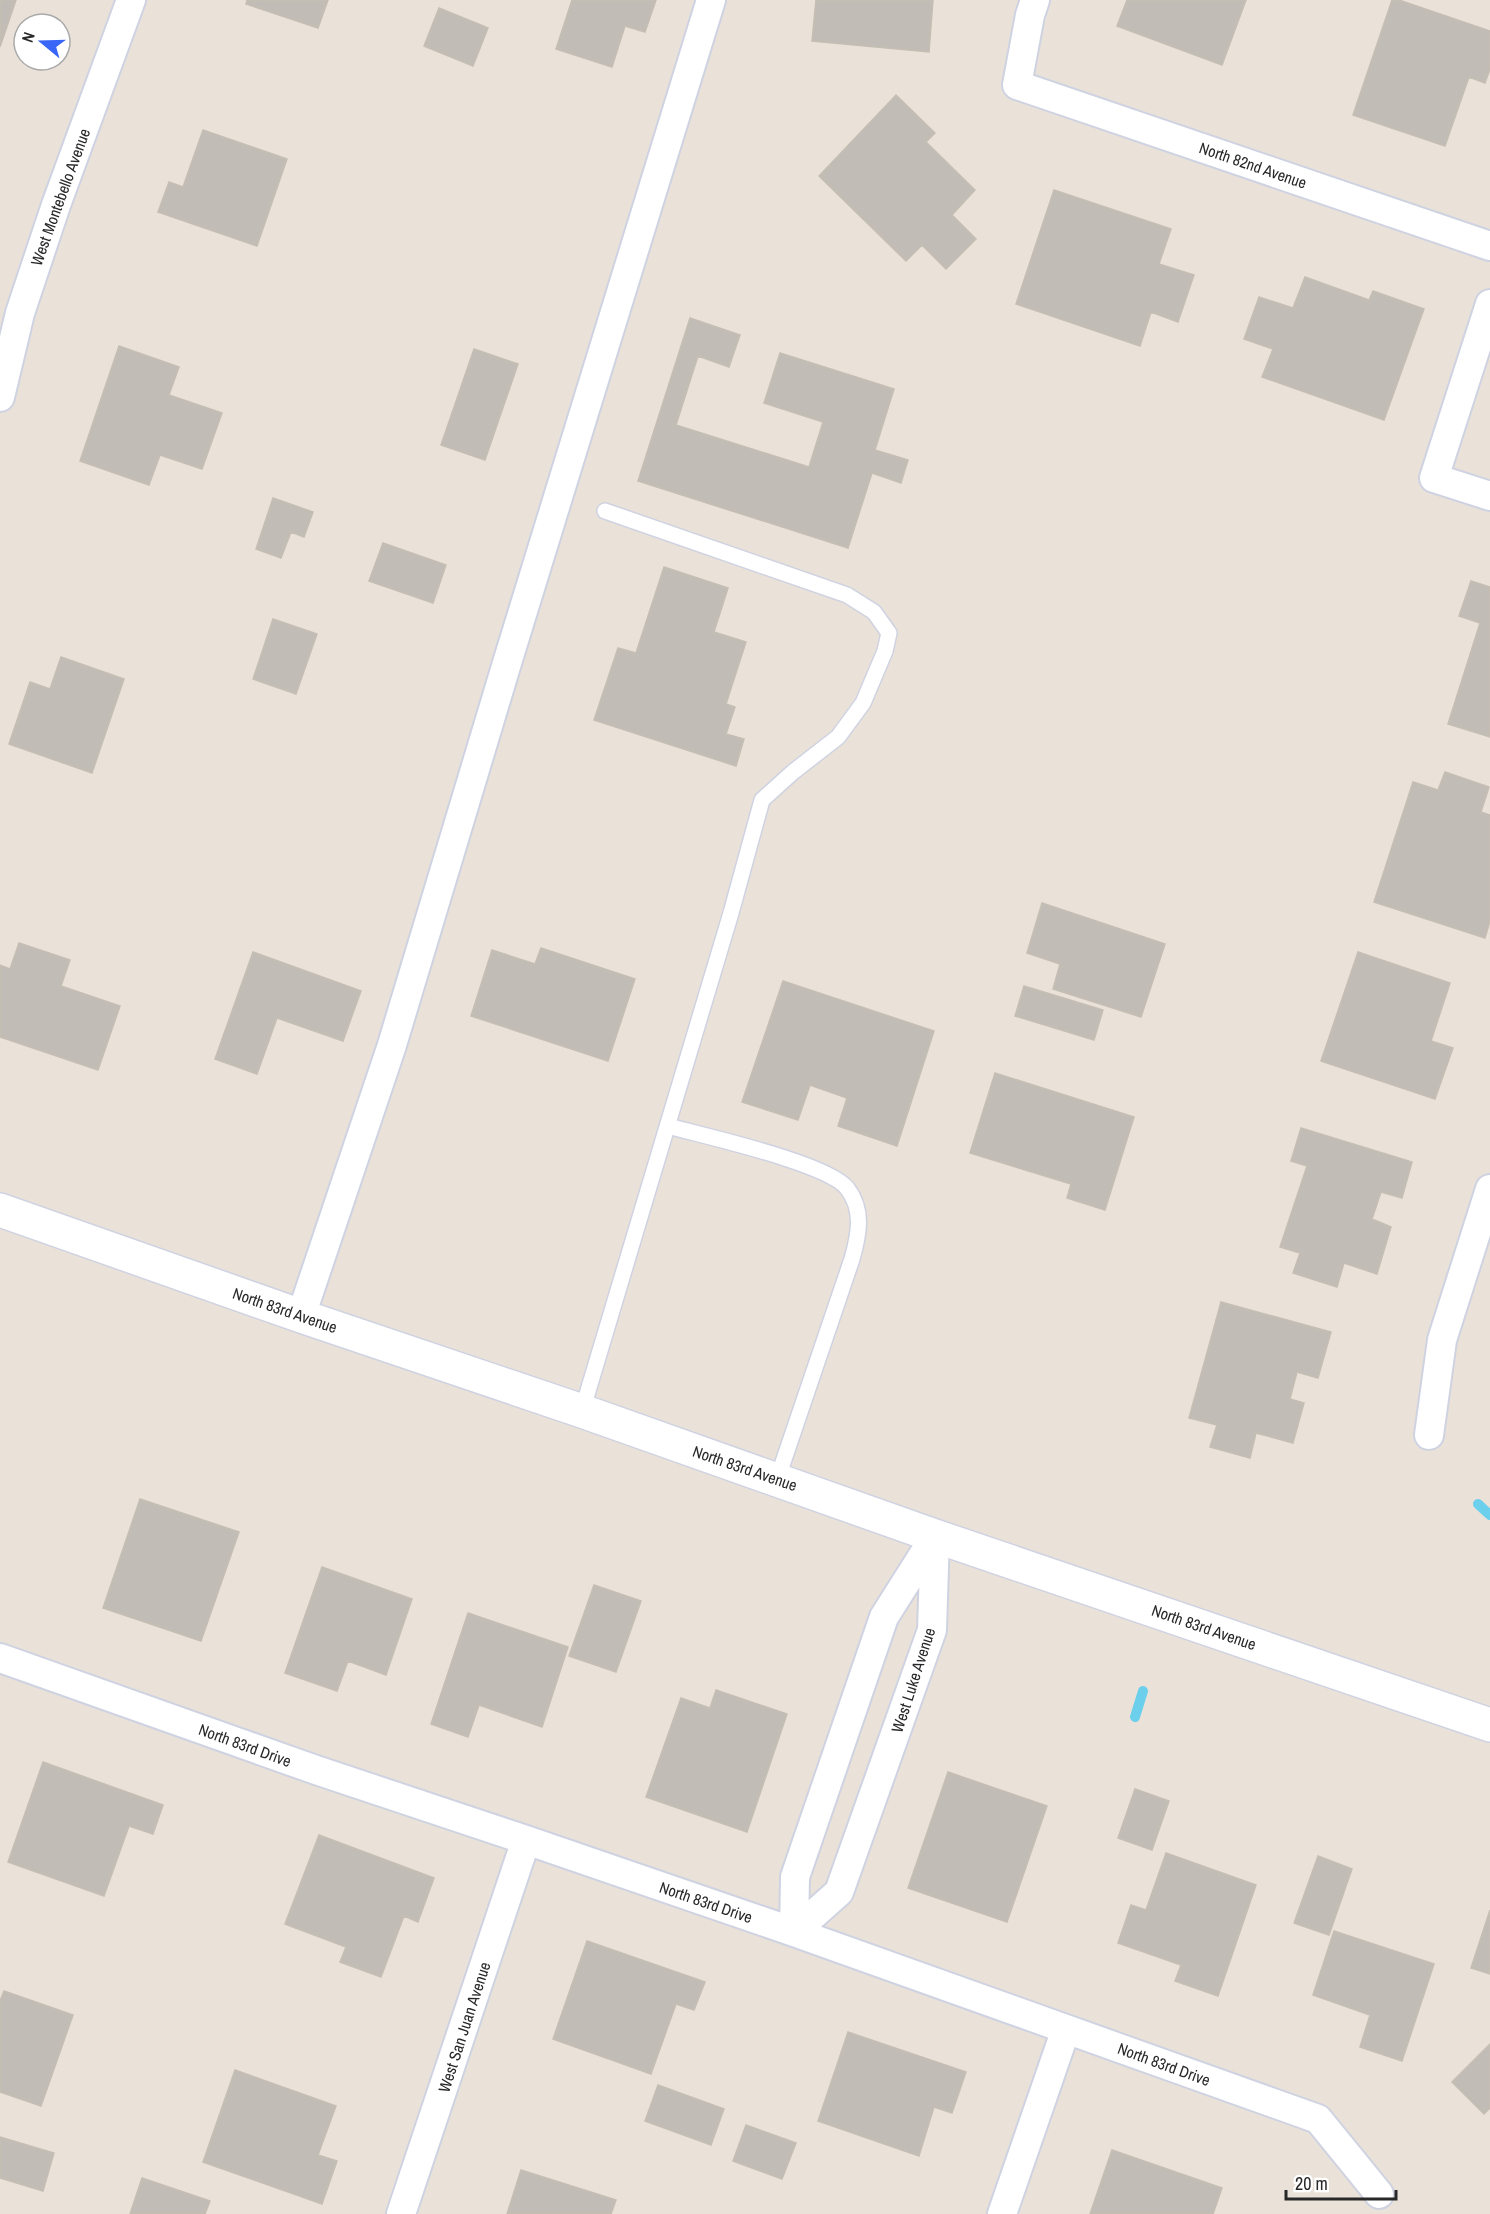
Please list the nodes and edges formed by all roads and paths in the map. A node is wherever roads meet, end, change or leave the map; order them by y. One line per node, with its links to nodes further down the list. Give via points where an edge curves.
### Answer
1 (131, 0): 6 (street, West Montebello Avenue, via 56,205)
2 (711, 0): 13 (street, via 392,1045)
3 (1035, 0): 4 (street, North 82nd Avenue, via 1017,85)
4 (1490, 246)
5 (1490, 304): 8 (street, via 1434,478)
6 (4, 364): 7 (street, West Montebello Avenue)
7 (0, 397)
8 (1490, 496)
9 (605, 511): 10 (lane, via 847,595 874,612 889,633 863,704 838,737 762,800)
10 (668, 1126): 14 (lane); 16 (lane, via 814,1167 846,1186 856,1203 860,1229 852,1259)
11 (1490, 1189): 15 (street, via 1442,1340)
12 (0, 1210): 13 (main road, North 83rd Avenue)
13 (301, 1316): 14 (main road, North 83rd Avenue)
14 (582, 1411): 16 (main road, North 83rd Avenue)
15 (1429, 1435)
16 (777, 1480): 17 (main road, North 83rd Avenue)
17 (935, 1536): 19 (main road, North 83rd Avenue); 21 (street, via 884,1617 795,1877); 21 (street, West Luke Avenue, via 932,1630 839,1892)
18 (0, 1658): 20 (street, North 83rd Drive)
19 (1490, 1725)
20 (526, 1840): 21 (street, North 83rd Drive); 24 (street, West San Juan Avenue)
21 (794, 1932): 22 (street, North 83rd Drive)
22 (1066, 2029): 23 (street, North 83rd Drive, via 1318,2119); 25 (street)
23 (1379, 2194)
24 (401, 2214)
25 (1002, 2214)

